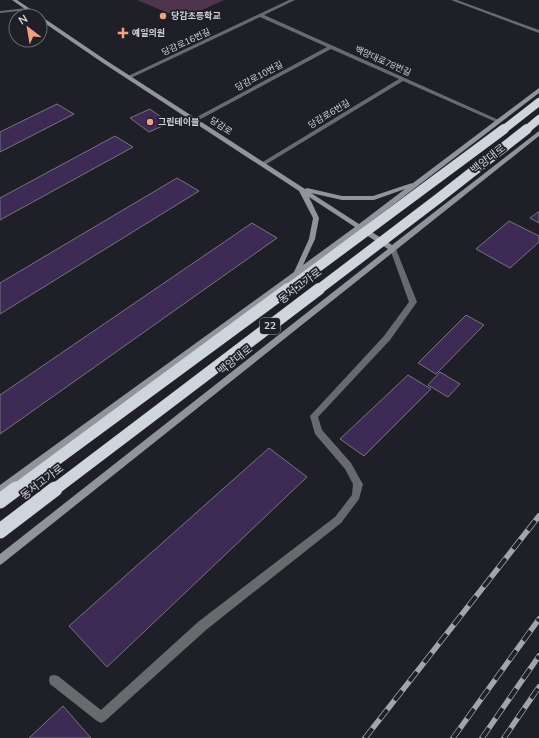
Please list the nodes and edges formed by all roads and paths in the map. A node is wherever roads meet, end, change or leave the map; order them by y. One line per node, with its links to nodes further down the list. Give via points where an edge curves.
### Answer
1 (14, 0): 4 (main road, 당감로)
2 (293, 0): 5 (street, 당감로16번길)
3 (453, 0): 7 (street)
4 (27, 8)
5 (261, 16): 8 (street, 백양대로78번길); 9 (street, 당감로16번길)
6 (48, 23): 9 (main road, 당감로)
7 (539, 32)
8 (331, 47): 10 (street, 백양대로78번길); 14 (street, 당감로10번길)
9 (129, 77): 14 (main road, 당감로)
10 (403, 79): 15 (street, 백양대로78번길); 17 (street, 당감로6번길)
11 (539, 90): 15 (main road)
12 (539, 102): 24 (highway, 동서고가로 / 22, bridge)
13 (539, 119): 25 (highway, 동서고가로 / 22, bridge)
14 (195, 120): 17 (main road, 당감로)
15 (498, 121): 18 (main road)
16 (539, 133): 21 (main road, 백양대로)
17 (263, 164): 19 (main road, 당감로)
18 (417, 183): 19 (main road, via 374,198 342,198); 20 (main road)
19 (302, 189): 20 (main road, 당감로); 22 (main road, via 316,218 312,238)
20 (360, 227): 21 (main road, 당감로); 22 (main road)
21 (393, 249): 26 (main road, 백양대로); 27 (street, via 413,302 388,338 314,416 318,432 348,466 358,484 356,496 338,520 202,626 102,717)
22 (296, 274): 23 (main road)
23 (0, 490)
24 (0, 501)
25 (0, 531)
26 (0, 560)
27 (54, 680)

